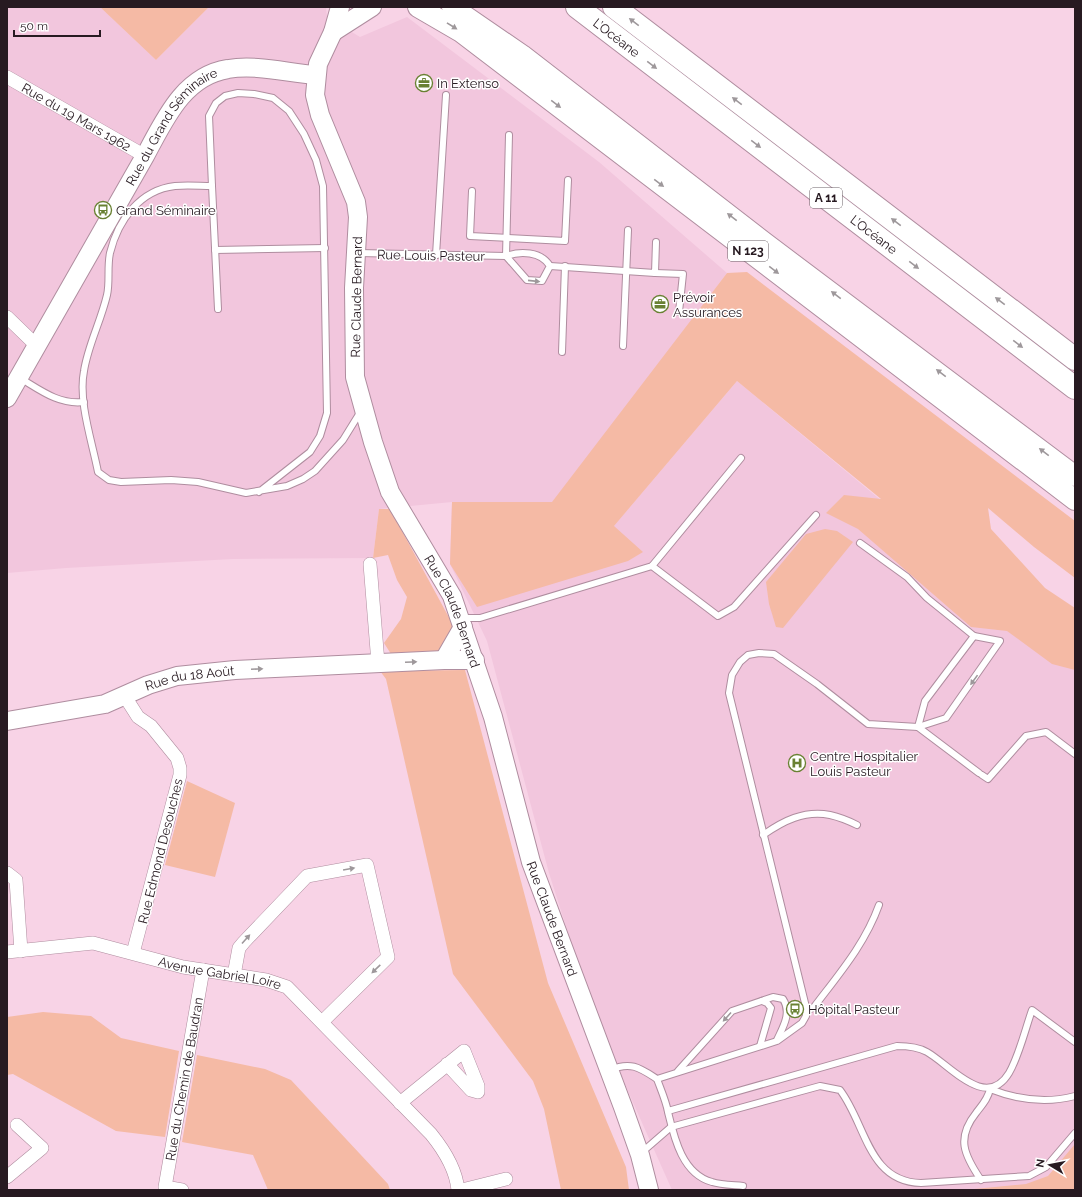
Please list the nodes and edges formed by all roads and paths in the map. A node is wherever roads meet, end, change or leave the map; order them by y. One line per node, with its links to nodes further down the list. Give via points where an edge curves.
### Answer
1 (340, 7): 7 (street, Rue Claude Bernard)
2 (372, 7): 7 (street)
3 (418, 7): 43 (main road, N 123, one-way to 43, via 461,32)
4 (452, 7): 41 (main road, N 123, one-way to 4, via 765,243 522,55)
5 (577, 7): 36 (highway, L’Océane / A 11, one-way to 36)
6 (614, 7): 34 (highway, L’Océane / A 11, one-way to 6)
7 (333, 32): 8 (street, Rue Claude Bernard, via 318,64)
8 (316, 75): 12 (street, Rue du Grand Séminaire, via 244,68 214,72 190,86 166,116); 21 (street, Rue Claude Bernard, via 315,95 320,116 356,202)
9 (7, 77): 12 (street, Rue du 19 Mars 1962)
10 (446, 95): 22 (lane)
11 (509, 135): 17 (lane)
12 (145, 156): 31 (street, Rue du Grand Séminaire)
13 (568, 180): 17 (lane, via 565,241)
14 (212, 186): 19 (lane, via 209,116 216,103 225,96 238,93 273,98 289,111 304,134 316,160 323,186); 20 (lane); 38 (lane, via 175,186 160,190 140,201 128,212 110,254 107,294 84,371)
15 (472, 191): 17 (lane, via 470,236)
16 (628, 230): 26 (lane)
17 (506, 238): 23 (lane)
18 (656, 242): 27 (lane)
19 (324, 248): 20 (lane); 42 (lane, via 327,413 320,436 310,452)
20 (215, 250): 28 (lane)
21 (356, 253): 22 (lane, Rue Louis Pasteur); 39 (street, Rue Claude Bernard, via 355,377)
22 (436, 255): 23 (lane, Rue Louis Pasteur)
23 (506, 256): 24 (lane, Rue Louis Pasteur, via 513,253 532,253 546,258); 24 (lane, one-way to 24, via 527,280 542,281)
24 (550, 266): 25 (lane)
25 (565, 266): 26 (lane); 33 (lane)
26 (626, 270): 27 (lane); 32 (lane)
27 (655, 273): 29 (lane, via 683,274)
28 (218, 309)
29 (679, 312)
30 (7, 317): 31 (street)
31 (36, 346): 35 (street, Rue du Grand Séminaire)
32 (623, 346)
33 (562, 352)
34 (1075, 359)
35 (18, 378): 37 (street, Rue du Grand Séminaire); 38 (lane, via 62,402)
36 (1075, 388)
37 (7, 398)
38 (84, 402): 42 (lane, via 98,472 109,480 187,481 246,493)
39 (363, 408): 42 (lane, via 343,440 315,471 303,480); 48 (street, Rue Claude Bernard, via 390,492 452,596)
40 (741, 458): 47 (lane)
41 (1075, 476)
42 (259, 492)
43 (1075, 500)
44 (816, 515): 47 (lane, via 734,607 718,616)
45 (860, 544): 49 (lane, via 907,577 927,598)
46 (370, 564): 52 (street)
47 (652, 566): 48 (lane)
48 (461, 623): 50 (street); 51 (street, Rue Claude Bernard)
49 (974, 636): 55 (lane, via 925,701); 55 (lane, one-way to 55, via 1000,641 946,718)
50 (444, 660): 51 (street, Rue du 18 Août); 52 (street, Rue du 18 Août, one-way to 50)
51 (475, 660): 73 (street, Rue Claude Bernard, via 493,717 531,862)
52 (378, 663): 53 (street, Rue du 18 Août, one-way to 52, via 177,676 235,670)
53 (124, 695): 54 (street, Rue du 18 Août, via 105,704); 63 (street, Rue Edmond Desouches, via 138,717 150,726 176,758 180,768)
54 (7, 721)
55 (918, 727): 56 (lane, via 988,779 1026,736 1046,732); 58 (lane, via 868,724 774,654 748,655 732,675 729,693)
56 (1075, 754)
57 (857, 825): 58 (lane, via 831,815 803,816 789,819)
58 (763, 835): 67 (lane)
59 (7, 873): 61 (street, via 16,880)
60 (879, 905): 67 (lane, via 868,934 854,955 814,1007)
61 (21, 951): 62 (street, Avenue Gabriel Loire); 63 (street, Avenue Gabriel Loire, via 93,943)
62 (7, 952)
63 (134, 953): 64 (street, Avenue Gabriel Loire, via 158,961)
64 (203, 970): 65 (street, Avenue Gabriel Loire); 88 (street, Rue du Chemin de Baudran)
65 (234, 975): 68 (street, Avenue Gabriel Loire, via 266,980 287,987); 68 (street, one-way to 68, via 239,948 307,876 367,865 388,957)
66 (762, 1001): 69 (lane, via 773,997 783,999 787,1006 787,1016); 71 (lane, via 771,1008); 74 (lane, one-way to 74, via 732,1011)
67 (807, 1011): 69 (lane, via 802,1023)
68 (322, 1022): 78 (street, Avenue Gabriel Loire)
69 (777, 1041): 71 (lane)
70 (1075, 1042): 76 (lane, via 1032,1010 1010,1072)
71 (760, 1046): 74 (lane)
72 (447, 1064): 78 (street)
73 (609, 1070): 75 (lane, via 631,1064); 83 (street, Rue Claude Bernard)
74 (677, 1072): 75 (lane)
75 (657, 1079): 79 (lane)
76 (990, 1089): 77 (lane, via 1011,1097 1039,1100); 79 (lane, via 963,1079 927,1052 897,1046); 86 (lane, via 988,1096 968,1123 964,1137 973,1169)
77 (1075, 1096)
78 (400, 1103): 90 (street, Avenue Gabriel Loire, via 441,1147 452,1165)
79 (668, 1111): 81 (lane)
80 (17, 1125): 84 (street, via 42,1148)
81 (671, 1127): 83 (lane); 86 (lane, via 820,1086 840,1090 850,1103 873,1154 894,1177 907,1182 921,1183); 87 (lane, via 690,1169 711,1182)
82 (1075, 1133): 86 (lane, via 1046,1167 1029,1176)
83 (640, 1155): 92 (street, Rue Claude Bernard)
84 (7, 1177)
85 (506, 1179): 91 (street)
86 (981, 1180)
87 (743, 1186)
88 (164, 1188): 89 (street, Rue du Chemin de Baudran)
89 (182, 1190)
90 (458, 1190)
91 (462, 1190)
92 (649, 1190)

